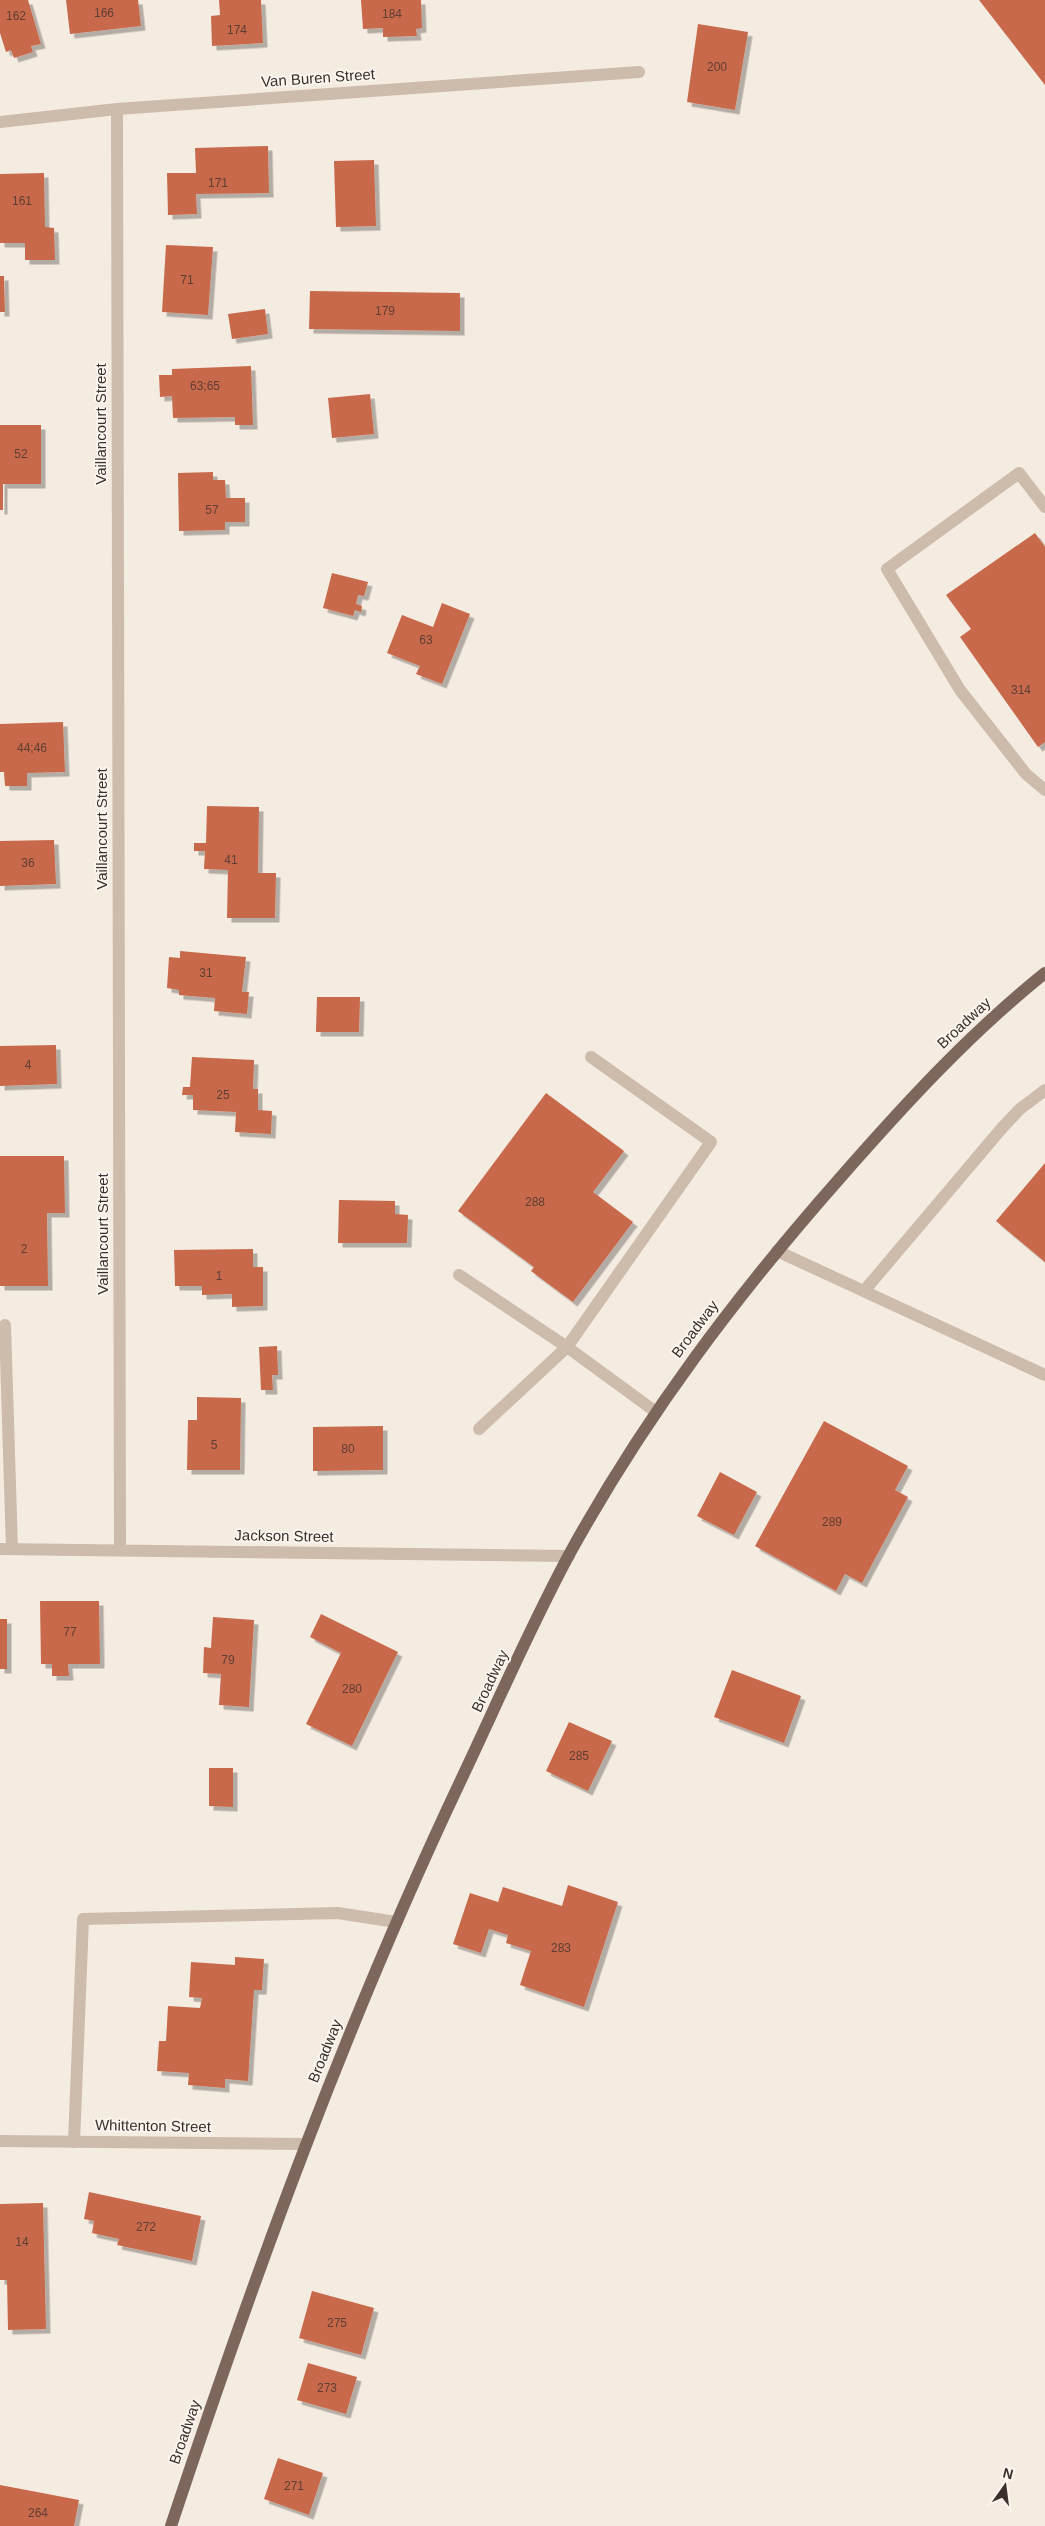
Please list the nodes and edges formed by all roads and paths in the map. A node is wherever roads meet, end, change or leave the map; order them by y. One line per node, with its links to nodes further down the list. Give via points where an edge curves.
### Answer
1 (639, 72): 2 (street, Van Buren Street)
2 (117, 109): 3 (street, Van Buren Street); 19 (street, Vaillancourt Street)
3 (0, 122)
4 (1045, 507): 5 (street, via 1020,473 887,569 960,690 1026,774)
5 (1045, 790)
6 (1045, 973): 9 (main road, Broadway, via 962,1046 911,1097)
7 (591, 1057): 13 (street, via 711,1142)
8 (1045, 1090): 11 (street, via 1002,1128)
9 (777, 1251): 11 (street); 15 (main road, Broadway, via 716,1327)
10 (459, 1275): 13 (street)
11 (864, 1291): 14 (street)
12 (5, 1325): 17 (street)
13 (567, 1347): 15 (street); 16 (street)
14 (1045, 1375)
15 (656, 1412): 20 (main road, Broadway)
16 (479, 1430)
17 (5, 1479): 18 (street)
18 (6, 1549): 19 (street, Jackson Street)
19 (120, 1550): 20 (street, Jackson Street)
20 (568, 1556): 21 (main road, Broadway)
21 (396, 1922): 23 (street, via 338,1912 83,1919); 24 (main road, Broadway)
22 (0, 2141): 23 (street, Whittenton Street)
23 (74, 2142): 24 (street, Whittenton Street)
24 (306, 2144): 25 (main road, Broadway)
25 (171, 2526)

